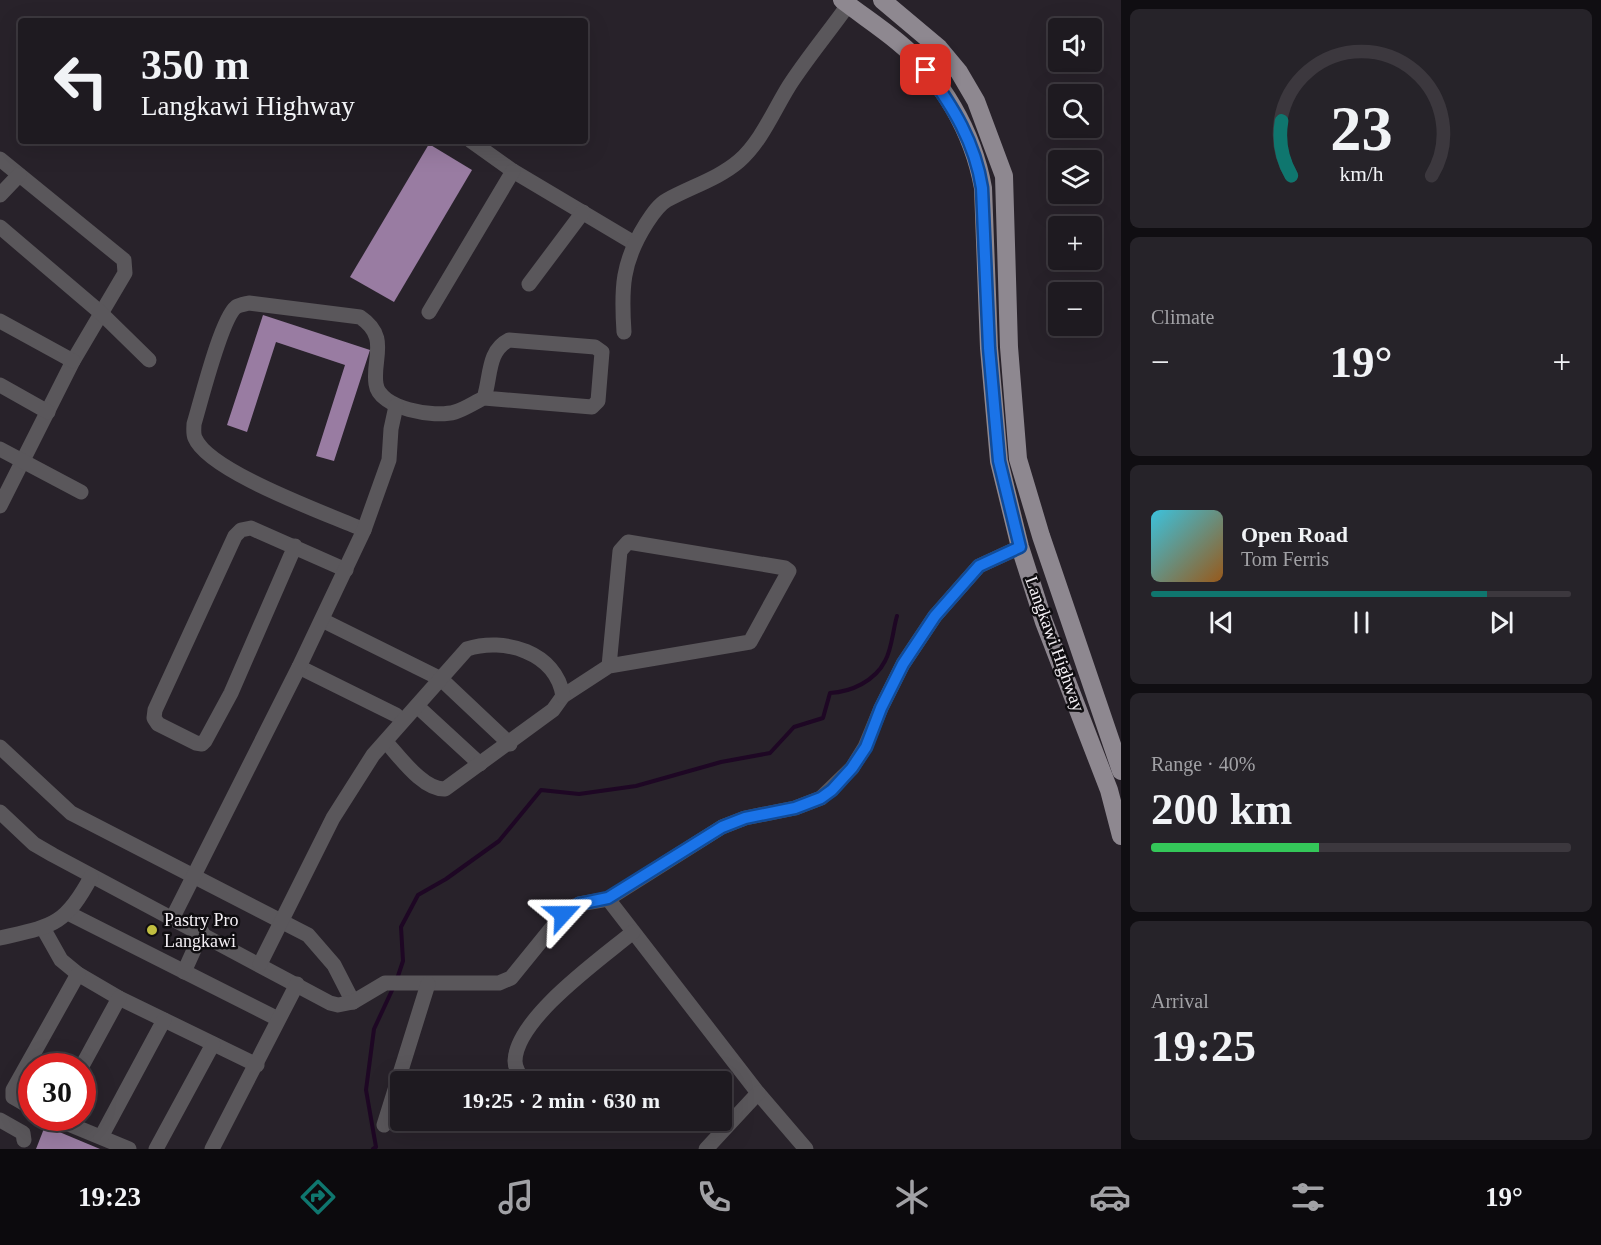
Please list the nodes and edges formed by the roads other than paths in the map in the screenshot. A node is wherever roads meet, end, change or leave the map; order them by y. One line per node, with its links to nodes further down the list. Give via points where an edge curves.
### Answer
1 (882, 0): 16 (main road, Langkawi Highway, via 939,48 959,72 989,134 1004,176)
2 (845, 2): 10 (street, via 739,161 664,201); 17 (main road, Langkawi Highway, via 900,43 926,70 953,107 970,141 982,188)
3 (475, 144): 5 (street)
4 (0, 159): 6 (street)
5 (513, 171): 8 (street); 12 (street)
6 (19, 175): 7 (street); 13 (street, via 124,260 125,273)
7 (0, 195)
8 (583, 212): 10 (street); 11 (street)
9 (0, 227): 13 (street)
10 (634, 243): 15 (street, via 621,288)
11 (529, 284)
12 (429, 312)
13 (101, 313): 18 (street); 19 (street)
14 (0, 321): 19 (street)
15 (624, 332)
16 (1009, 346): 17 (main road); 43 (main road, Langkawi Highway, via 1018,459)
17 (989, 348): 30 (main road, Langkawi Highway, via 999,461)
18 (149, 360)
19 (73, 361): 23 (street)
20 (0, 386): 23 (street)
21 (484, 398): 21 (street, via 494,354 498,345 509,340 595,347 602,352 598,401 592,407); 22 (street, via 456,412 442,414)
22 (396, 406): 28 (street, via 389,460); 28 (street, via 381,397 376,383 378,351 371,324 360,317 249,303 236,306 229,317 194,424 194,438 236,474)
23 (48, 412): 25 (street)
24 (0, 449): 25 (street)
25 (23, 461): 26 (street); 27 (street)
26 (81, 492)
27 (0, 506)
28 (364, 530): 31 (street)
29 (295, 546): 29 (street, via 251,528 235,536 155,710 158,724 196,743 205,741 231,693); 31 (street)
30 (1020, 547): 45 (main road, Langkawi Highway, via 1044,622 1109,790); 48 (street, via 979,566 935,616 903,664 866,747 832,790 795,808 722,827)
31 (346, 570): 32 (street)
32 (322, 620): 34 (street); 35 (street)
33 (609, 666): 33 (street, via 750,642 789,571 628,542 620,551); 36 (street)
34 (298, 668): 38 (street); 47 (street)
35 (441, 679): 36 (street, via 467,649 483,644 507,645 533,654 561,683); 37 (street); 40 (street)
36 (563, 696): 40 (street, via 553,710)
37 (417, 706): 39 (street); 42 (street)
38 (396, 715)
39 (386, 742): 42 (street, via 437,789 450,786); 51 (street, via 373,755 333,818)
40 (510, 744): 42 (street)
41 (0, 747): 47 (street, via 64,808)
42 (480, 764)
43 (1121, 771)
44 (0, 812): 46 (street, via 34,844)
45 (1121, 836)
46 (91, 877): 49 (street); 50 (street)
47 (195, 877): 50 (street); 51 (street)
48 (608, 898): 54 (street); 60 (street, via 579,904 563,914 511,978 499,983)
49 (68, 913): 52 (street); 57 (street)
50 (173, 917): 53 (street)
51 (282, 920): 56 (street); 62 (street, via 318,944 334,964)
52 (43, 928): 55 (street); 58 (street, via 61,960)
53 (202, 932): 56 (street); 57 (street)
54 (633, 933): 68 (street, via 553,997 538,1015 516,1053); 70 (street)
55 (0, 938)
56 (260, 964): 59 (street)
57 (184, 972): 63 (street)
58 (78, 974): 61 (street); 69 (street)
59 (297, 984): 62 (street, via 330,1003); 63 (street)
60 (429, 984): 62 (street, via 385,983); 73 (street)
61 (119, 998): 64 (street); 66 (street)
62 (353, 1002)
63 (278, 1018): 67 (street)
64 (164, 1020): 65 (street); 75 (street)
65 (213, 1044): 67 (street); 78 (street)
66 (89, 1053)
67 (257, 1065): 79 (street)
68 (519, 1071)
69 (6, 1090): 71 (street)
70 (758, 1093): 80 (street); 81 (street)
71 (18, 1102)
72 (0, 1120): 76 (street, via 20,1129)
73 (384, 1125)
74 (86, 1131): 75 (street)
75 (101, 1137): 77 (street)
76 (24, 1140)
77 (129, 1149)
78 (156, 1149)
79 (212, 1149)
80 (706, 1149)
81 (806, 1149)

